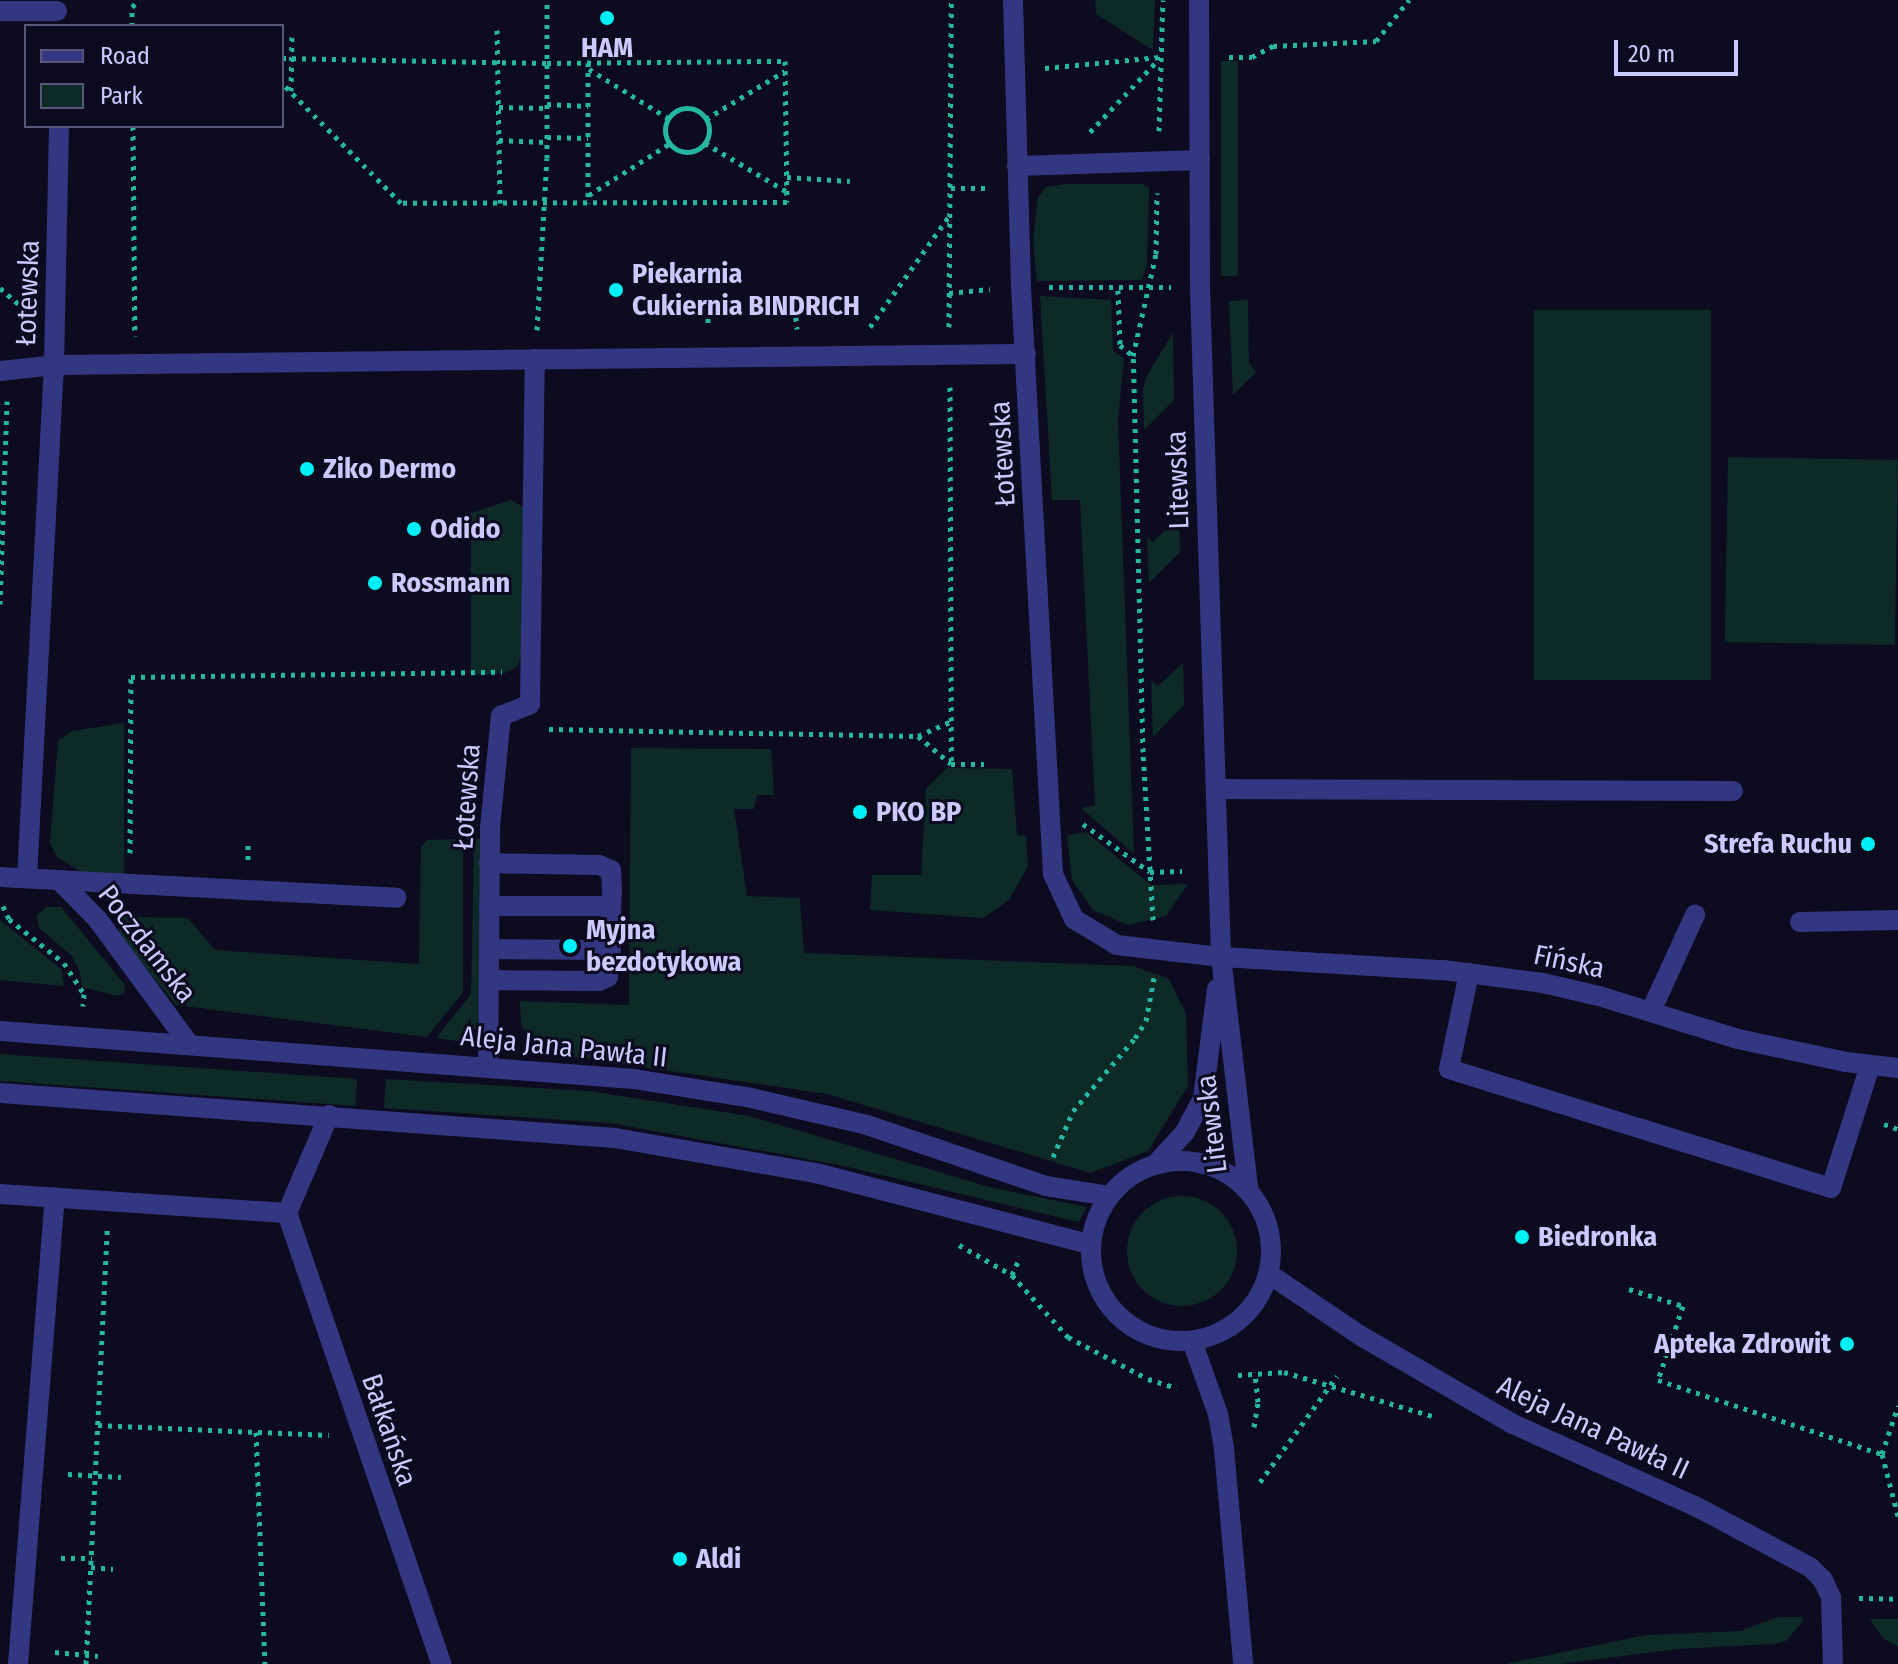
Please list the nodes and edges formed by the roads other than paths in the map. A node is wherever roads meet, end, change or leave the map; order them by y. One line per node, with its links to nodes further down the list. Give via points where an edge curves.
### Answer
1 (1013, 0): 7 (street, Łotewska)
2 (1199, 0): 6 (street, Litewska)
3 (0, 11): 4 (street)
4 (57, 12)
5 (59, 128): 10 (street, Łotewska)
6 (1200, 160): 7 (street); 12 (street, Litewska)
7 (1017, 166): 8 (street, Łotewska)
8 (1026, 354): 9 (street, Łotewska); 26 (street, Łotewska, via 1053,874 1074,919 1117,945)
9 (535, 359): 10 (street, Łotewska); 14 (street, Łotewska, via 530,704 501,716)
10 (54, 365): 11 (street); 16 (street)
11 (4, 371)
12 (1216, 789): 13 (street); 26 (street, Litewska)
13 (1733, 791)
14 (489, 863): 19 (street, Łotewska); 20 (street, via 599,865 611,870)
15 (2, 877): 16 (street)
16 (27, 878): 17 (street)
17 (59, 880): 18 (street); 31 (street, Poczdamska, via 98,920)
18 (396, 898)
19 (489, 906): 20 (street); 24 (street, Łotewska)
20 (611, 906): 25 (street)
21 (1695, 915): 29 (street)
22 (1898, 920): 23 (street)
23 (1800, 922)
24 (489, 949): 25 (street); 28 (street, Łotewska)
25 (611, 950): 28 (street, via 608,977 599,981)
26 (1221, 957): 27 (street, Fińska); 37 (street, Litewska, via 1203,1098 1185,1132); 38 (street, Litewska)
27 (1469, 973): 29 (street, Fińska, via 1543,983); 32 (street, via 1449,1069 1831,1188)
28 (489, 980): 33 (street, Łotewska)
29 (1651, 1011): 32 (street, Fińska, via 1738,1039)
30 (0, 1031): 31 (street, Aleja Jana Pawła II)
31 (189, 1044): 33 (street, Aleja Jana Pawła II)
32 (1870, 1066): 34 (street, Fińska)
33 (488, 1067): 40 (street, Aleja Jana Pawła II, via 634,1079 747,1097 867,1125 1046,1186)
34 (1898, 1068)
35 (0, 1093): 36 (street)
36 (329, 1115): 42 (street); 43 (street, via 615,1138 723,1156 816,1173)
37 (1156, 1164): 38 (street, via 1190,1160 1223,1170); 40 (street, via 1124,1180)
38 (1248, 1188): 44 (street, via 1265,1214 1272,1244)
39 (0, 1194): 41 (street)
40 (1110, 1196): 43 (street)
41 (55, 1197): 42 (street); 46 (street)
42 (287, 1213): 47 (street, Bałkańska)
43 (1089, 1244): 45 (street, via 1098,1286 1114,1311 1136,1329 1163,1339)
44 (1269, 1274): 45 (street, via 1253,1306 1226,1329); 49 (street, Aleja Jana Pawła II, via 1361,1336 1513,1424 1697,1507 1810,1567 1831,1597)
45 (1192, 1341): 48 (street, via 1218,1414 1224,1449)
46 (18, 1664)
47 (441, 1664)
48 (1243, 1664)
49 (1833, 1664)

